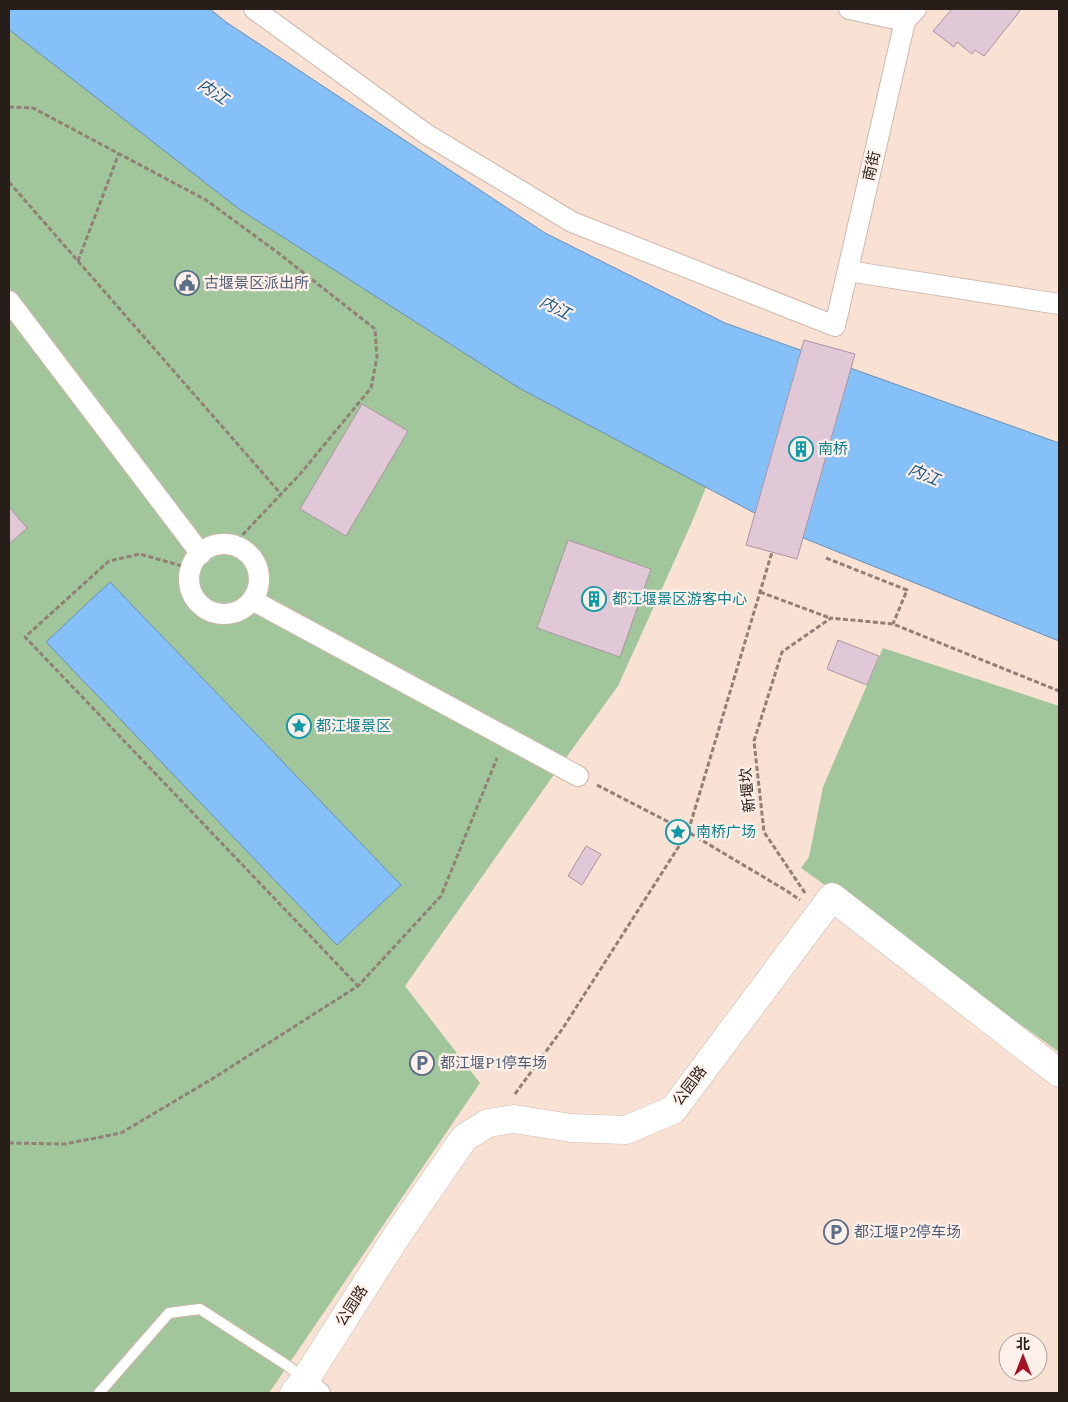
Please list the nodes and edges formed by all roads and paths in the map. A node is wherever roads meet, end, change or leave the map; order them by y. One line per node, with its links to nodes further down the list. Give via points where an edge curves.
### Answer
1 (254, 9): 8 (street, 南街, via 426,134 572,222 835,326)
2 (849, 9): 3 (street)
3 (911, 15): 8 (street, 南街)
4 (9, 107): 5 (path, via 33,108)
5 (119, 153): 7 (path); 11 (path, via 206,200 375,329 377,357 371,388)
6 (9, 182): 7 (path)
7 (78, 261): 11 (path)
8 (848, 271): 10 (street)
9 (9, 301): 15 (street)
10 (1059, 304)
11 (281, 494): 12 (path)
12 (232, 546): 15 (street, via 210,547); 17 (street, via 243,550 257,567 259,578)
13 (772, 552): 16 (path)
14 (826, 558): 19 (path, via 907,590)
15 (196, 561): 17 (street, via 189,574 189,585 201,606 211,612 234,613); 25 (path, via 140,554 109,561 25,637)
16 (760, 592): 18 (path); 23 (path)
17 (252, 600): 21 (street)
18 (831, 618): 19 (path); 24 (path, 新堰坎, via 782,652 754,741 764,832)
19 (892, 624): 20 (path)
20 (1059, 691)
21 (506, 736): 22 (street); 25 (path, via 441,896)
22 (578, 776): 23 (path)
23 (688, 832): 24 (path); 27 (path, via 563,1028)
24 (820, 914): 26 (street, 公园路, via 832,897); 27 (street, 公园路, via 673,1110 626,1130 571,1128 514,1119)
25 (358, 986): 28 (path, via 121,1133 65,1144)
26 (1059, 1073)
27 (495, 1122): 29 (street, 公园路, via 464,1138 396,1237)
28 (9, 1143)
29 (306, 1389): 30 (lane, via 288,1366 200,1309 169,1313)
30 (99, 1393)

